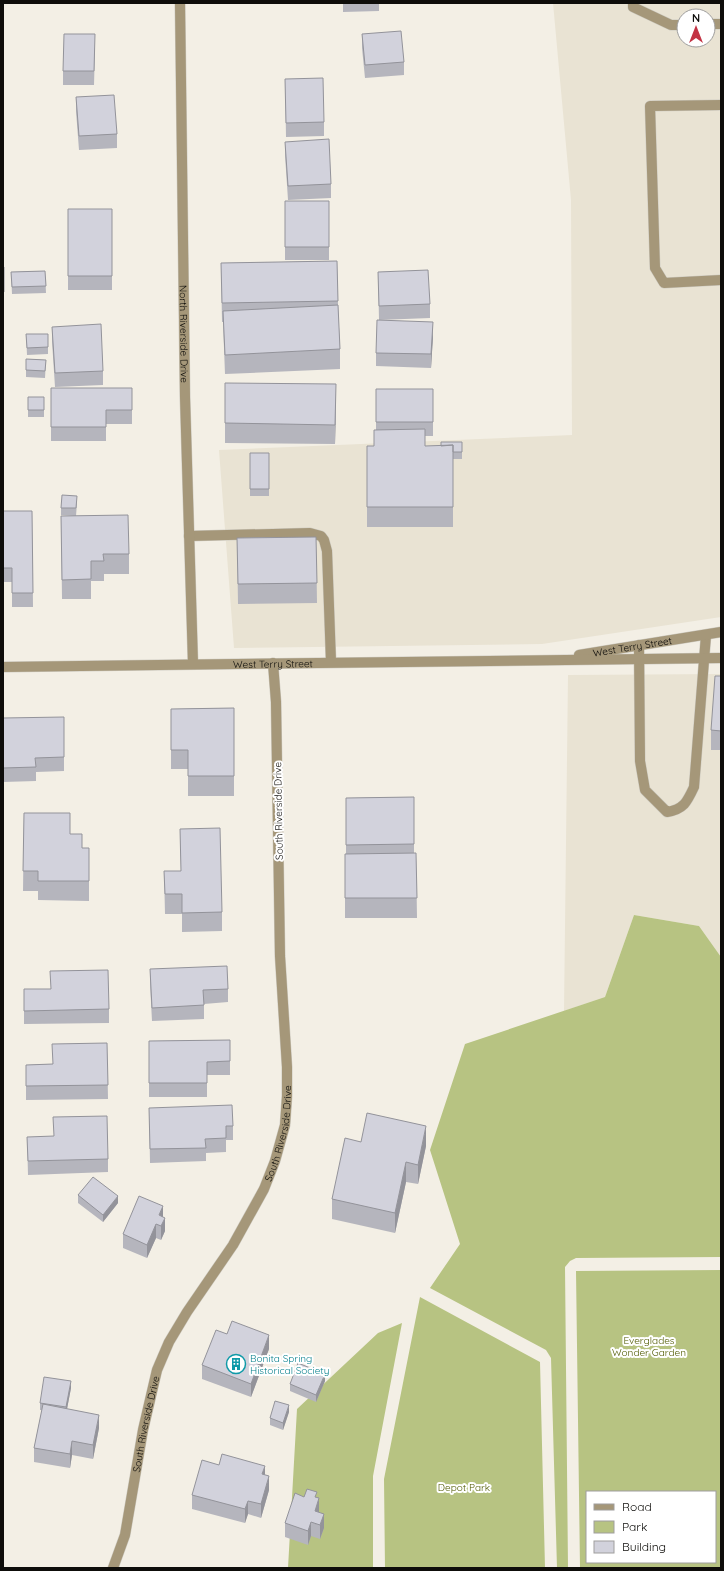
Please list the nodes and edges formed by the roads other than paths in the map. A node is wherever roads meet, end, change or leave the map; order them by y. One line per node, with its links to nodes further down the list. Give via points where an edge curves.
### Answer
1 (180, 3): 6 (street, North Riverside Drive)
2 (633, 3): 3 (street, via 633,7)
3 (676, 25)
4 (721, 105): 5 (street, via 650,106 655,268 664,284)
5 (721, 280)
6 (189, 536): 14 (street, via 310,533 321,536 326,551); 16 (street, North Riverside Drive)
7 (721, 632): 8 (street, West Terry Street)
8 (706, 635): 9 (street, West Terry Street); 10 (street)
9 (639, 645): 12 (street); 13 (street, West Terry Street)
10 (704, 658): 11 (street, West Terry Street); 12 (street, West Terry Street); 12 (street, via 694,787 688,800 678,810 667,812 645,790 640,760)
11 (721, 658)
12 (639, 659): 13 (street, West Terry Street)
13 (543, 660): 14 (street, West Terry Street)
14 (330, 662): 15 (street, West Terry Street)
15 (273, 663): 16 (street, West Terry Street); 18 (street, South Riverside Drive, via 276,702 280,956 287,1067 285,1125 264,1189 233,1245 183,1318 156,1370 125,1535)
16 (193, 664): 17 (street, West Terry Street)
17 (3, 667)
18 (113, 1568)

